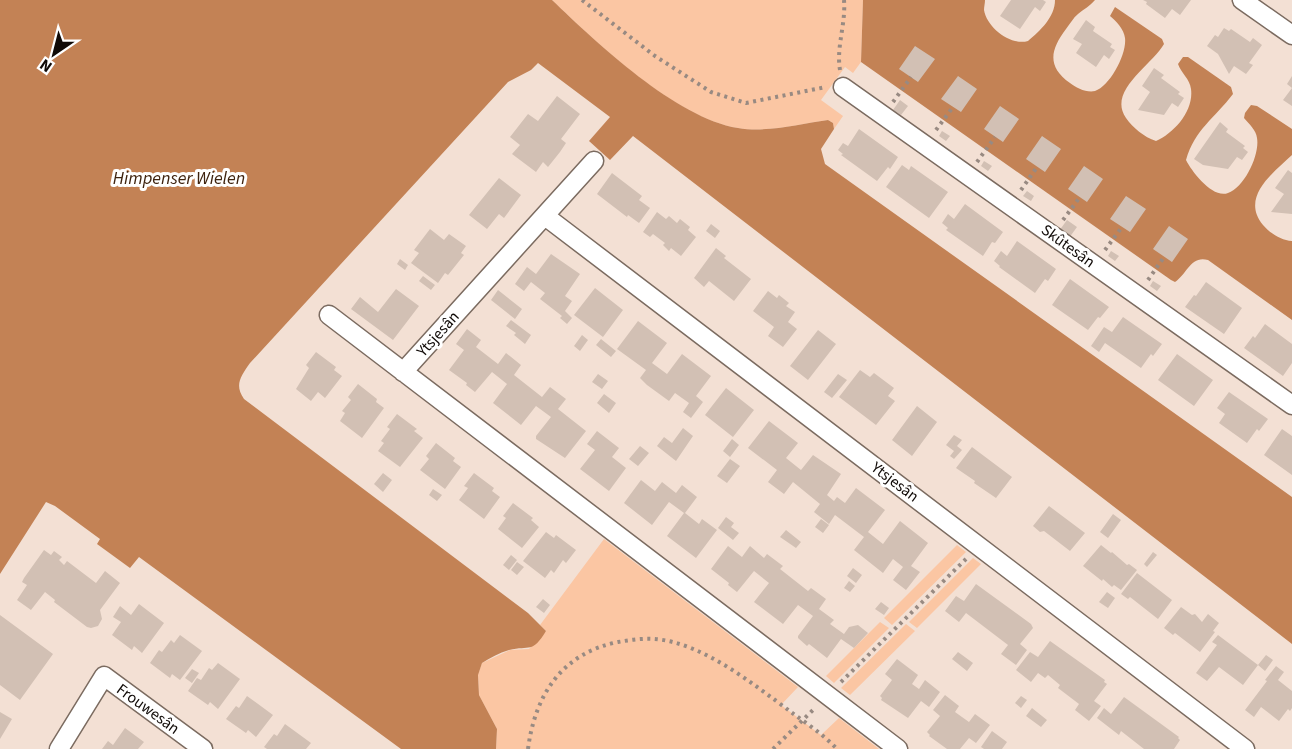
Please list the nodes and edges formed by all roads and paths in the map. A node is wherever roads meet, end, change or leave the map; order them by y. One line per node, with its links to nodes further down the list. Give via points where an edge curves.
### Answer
1 (582, 0): 6 (path, via 655,56 711,92 746,103 824,87)
2 (844, 0): 6 (path, via 838,56)
3 (1242, 0): 4 (street)
4 (1292, 35)
5 (911, 77): 7 (path)
6 (843, 87): 24 (street, Skûtesân)
7 (899, 93)
8 (953, 106): 9 (path)
9 (941, 123)
10 (995, 137): 11 (path)
11 (984, 153)
12 (594, 161): 17 (street, Ytsjesân)
13 (1037, 167): 14 (path)
14 (1026, 183)
15 (1080, 197): 16 (path)
16 (1068, 213)
17 (545, 216): 23 (street, Ytsjesân); 25 (street, Ytsjesân)
18 (1122, 227): 19 (path)
19 (1111, 243)
20 (1164, 257): 21 (path)
21 (1153, 273)
22 (329, 315): 23 (street, Ytsjesân)
23 (403, 372): 26 (street, Ytsjesân)
24 (1292, 405)
25 (979, 546): 26 (path); 34 (street, Ytsjesân)
26 (827, 695): 27 (path); 33 (street, Ytsjesân)
27 (802, 720): 30 (path, via 717,661 675,643 633,640 596,649 563,669 543,696); 31 (path); 32 (path)
28 (59, 749): 29 (street, Frouwesân, via 104,676)
29 (203, 749)
30 (528, 749)
31 (773, 749)
32 (837, 749)
33 (898, 749)
34 (1245, 749)

